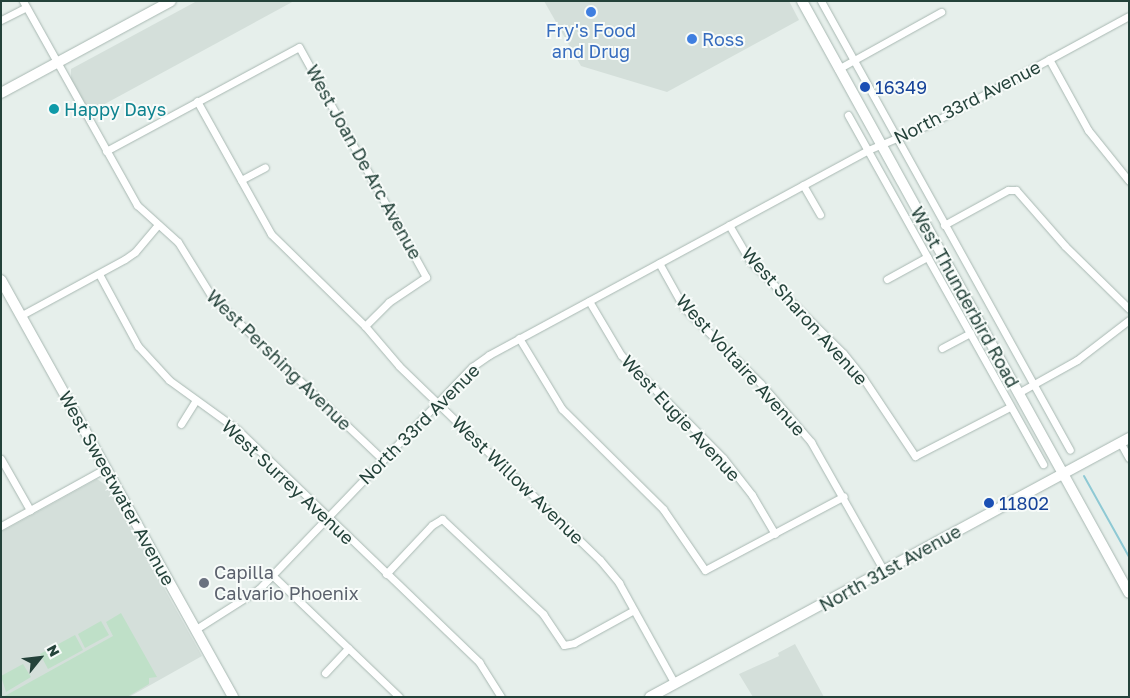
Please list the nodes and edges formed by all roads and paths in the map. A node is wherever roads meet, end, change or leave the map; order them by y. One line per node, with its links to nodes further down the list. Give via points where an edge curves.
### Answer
1 (171, 1): 10 (street)
2 (802, 1): 11 (street, West Thunderbird Road)
3 (821, 1): 9 (street, West Thunderbird Road)
4 (24, 4): 7 (street); 10 (street, West Pershing Avenue)
5 (942, 12): 9 (street)
6 (1128, 17): 8 (street, North 33rd Avenue)
7 (1, 20)
8 (1049, 59): 15 (street, North 33rd Avenue); 21 (street, via 1088,130)
9 (854, 61): 11 (street); 15 (street, West Thunderbird Road)
10 (57, 63): 12 (street); 18 (street, West Pershing Avenue)
11 (838, 69): 16 (street, West Thunderbird Road)
12 (1, 93)
13 (197, 101): 18 (street); 20 (street, West Willow Avenue); 36 (street, West Joan De Arc Avenue, via 299,47 426,277 389,302)
14 (848, 115): 17 (street, West Thunderbird Road)
15 (896, 140): 16 (street, North 33rd Avenue); 26 (street, West Thunderbird Road)
16 (880, 145): 17 (street, North 33rd Avenue); 41 (street, West Thunderbird Road)
17 (868, 150): 22 (street, North 33rd Avenue); 27 (street, West Thunderbird Road)
18 (106, 151): 24 (street, West Pershing Avenue, via 136,205)
19 (265, 167): 20 (street)
20 (241, 180): 36 (street, West Willow Avenue, via 271,234)
21 (1129, 180)
22 (803, 185): 23 (street); 25 (street, North 33rd Avenue)
23 (820, 215)
24 (158, 225): 29 (street, via 136,252); 50 (street, West Pershing Avenue, via 178,242 212,297)
25 (729, 225): 28 (street, North 33rd Avenue); 44 (street, West Sharon Avenue, via 750,261 863,378 915,456)
26 (944, 225): 33 (street, via 1008,190 1016,190 1065,246); 40 (street, West Thunderbird Road)
27 (927, 256): 30 (street); 37 (street, West Thunderbird Road)
28 (659, 263): 32 (street, North 33rd Avenue); 54 (street, West Voltaire Avenue, via 684,308 761,384 811,442)
29 (99, 274): 34 (street); 42 (street, West Surrey Avenue, via 138,346 169,380)
30 (887, 279)
31 (1, 280): 34 (street, West Sweetwater Avenue)
32 (589, 301): 38 (street, North 33rd Avenue); 58 (street, West Eugie Avenue, via 621,355 723,458 752,495)
33 (1129, 309)
34 (20, 316): 52 (street, West Sweetwater Avenue)
35 (1129, 320): 40 (street, via 1077,360)
36 (364, 326): 43 (street, West Willow Avenue)
37 (970, 333): 39 (street); 44 (street, West Thunderbird Road)
38 (519, 338): 43 (street, North 33rd Avenue, via 472,367); 58 (street, via 562,410 663,510 704,570)
39 (942, 348)
40 (1033, 386): 41 (street); 47 (street, West Thunderbird Road)
41 (1018, 393): 53 (street, West Thunderbird Road)
42 (195, 402): 45 (street); 56 (street, West Surrey Avenue, via 238,430)
43 (437, 403): 50 (street, North 33rd Avenue); 63 (street, West Willow Avenue, via 600,560 619,583)
44 (1010, 406): 51 (street, West Thunderbird Road)
45 (181, 424)
46 (1124, 440): 48 (street); 53 (street, North 31st Avenue)
47 (1070, 450)
48 (1129, 458)
49 (1, 459): 55 (street)
50 (383, 460): 56 (street, North 33rd Avenue)
51 (1042, 464)
52 (106, 468): 55 (street); 64 (street, West Sweetwater Avenue)
53 (1063, 474): 59 (street, North 31st Avenue); 62 (street, West Thunderbird Road)
54 (844, 496): 58 (street); 59 (street, West Voltaire Avenue)
55 (30, 510): 57 (street)
56 (327, 517): 60 (street, West Surrey Avenue); 61 (street, North 33rd Avenue)
57 (1, 526)
58 (775, 534)
59 (884, 571): 67 (street, North 31st Avenue)
60 (386, 574): 63 (street, via 432,525 442,519 543,614 564,645 574,643); 70 (street, West Surrey Avenue, via 479,662)
61 (272, 575): 64 (street, North 33rd Avenue, via 249,597); 65 (street)
62 (1129, 592)
63 (634, 610): 67 (street, West Willow Avenue)
64 (196, 630): 68 (street, West Sweetwater Avenue)
65 (348, 648): 66 (street); 69 (street)
66 (325, 673)
67 (675, 684): 71 (street, North 31st Avenue)
68 (234, 697)
69 (399, 697)
70 (500, 697)
71 (650, 697)

